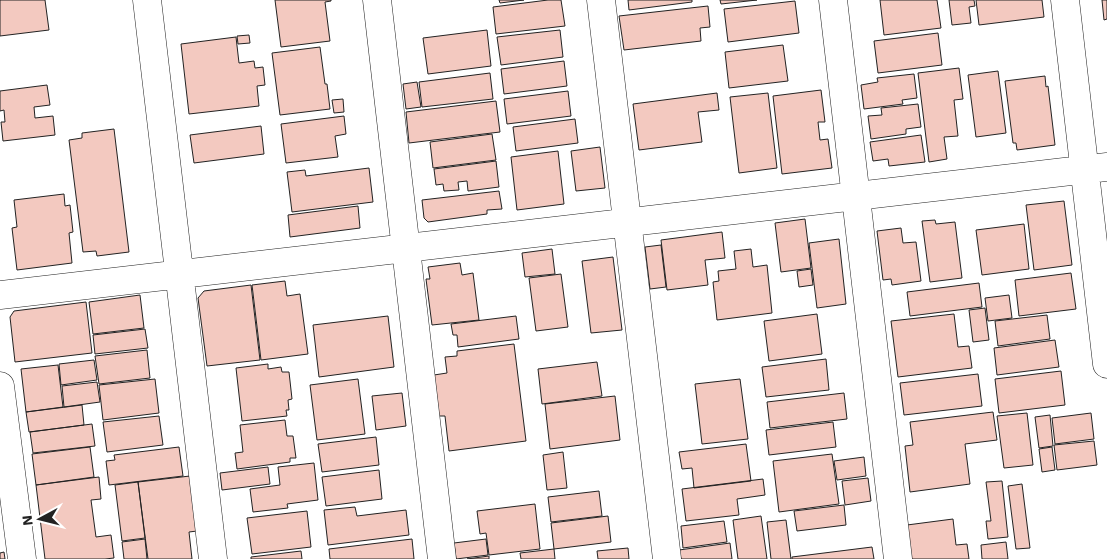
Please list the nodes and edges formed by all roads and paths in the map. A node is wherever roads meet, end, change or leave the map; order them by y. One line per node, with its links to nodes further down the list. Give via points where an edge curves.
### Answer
1 (147, 0): 10 (street)
2 (376, 0): 9 (street)
3 (601, 0): 8 (street)
4 (833, 0): 7 (street)
5 (1065, 0): 6 (street)
6 (1096, 169): 7 (street); 12 (street)
7 (856, 197): 8 (street); 18 (street)
8 (627, 223): 9 (street); 17 (street)
9 (406, 249): 10 (street); 16 (street)
10 (179, 275): 11 (street); 15 (street)
11 (0, 296)
12 (1107, 364)
13 (0, 386): 14 (street)
14 (22, 559)
15 (213, 559)
16 (442, 559)
17 (667, 559)
18 (898, 559)

